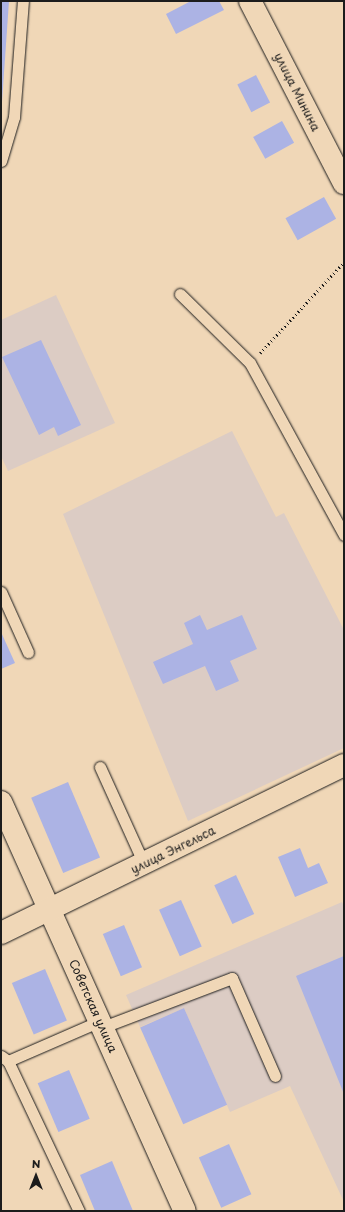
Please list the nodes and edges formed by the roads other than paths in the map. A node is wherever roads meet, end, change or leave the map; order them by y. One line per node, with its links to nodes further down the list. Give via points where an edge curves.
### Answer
1 (24, 1): 3 (lane, via 14,118)
2 (250, 1): 4 (street, улица Минина)
3 (1, 161)
4 (344, 183)
5 (180, 294): 6 (lane, via 250,363)
6 (344, 535)
7 (1, 592): 8 (lane)
8 (28, 652)
9 (344, 765): 12 (street, улица Энгельса)
10 (100, 767): 12 (lane)
11 (1, 802): 13 (street, Советская улица)
12 (144, 864): 13 (street, улица Энгельса)
13 (50, 911): 14 (street, улица Энгельса); 15 (street, Советская улица)
14 (1, 933)
15 (102, 1024): 16 (lane); 17 (lane, via 232,978); 19 (street, Советская улица)
16 (4, 1058): 18 (lane)
17 (275, 1076)
18 (79, 1211)
19 (185, 1211)

